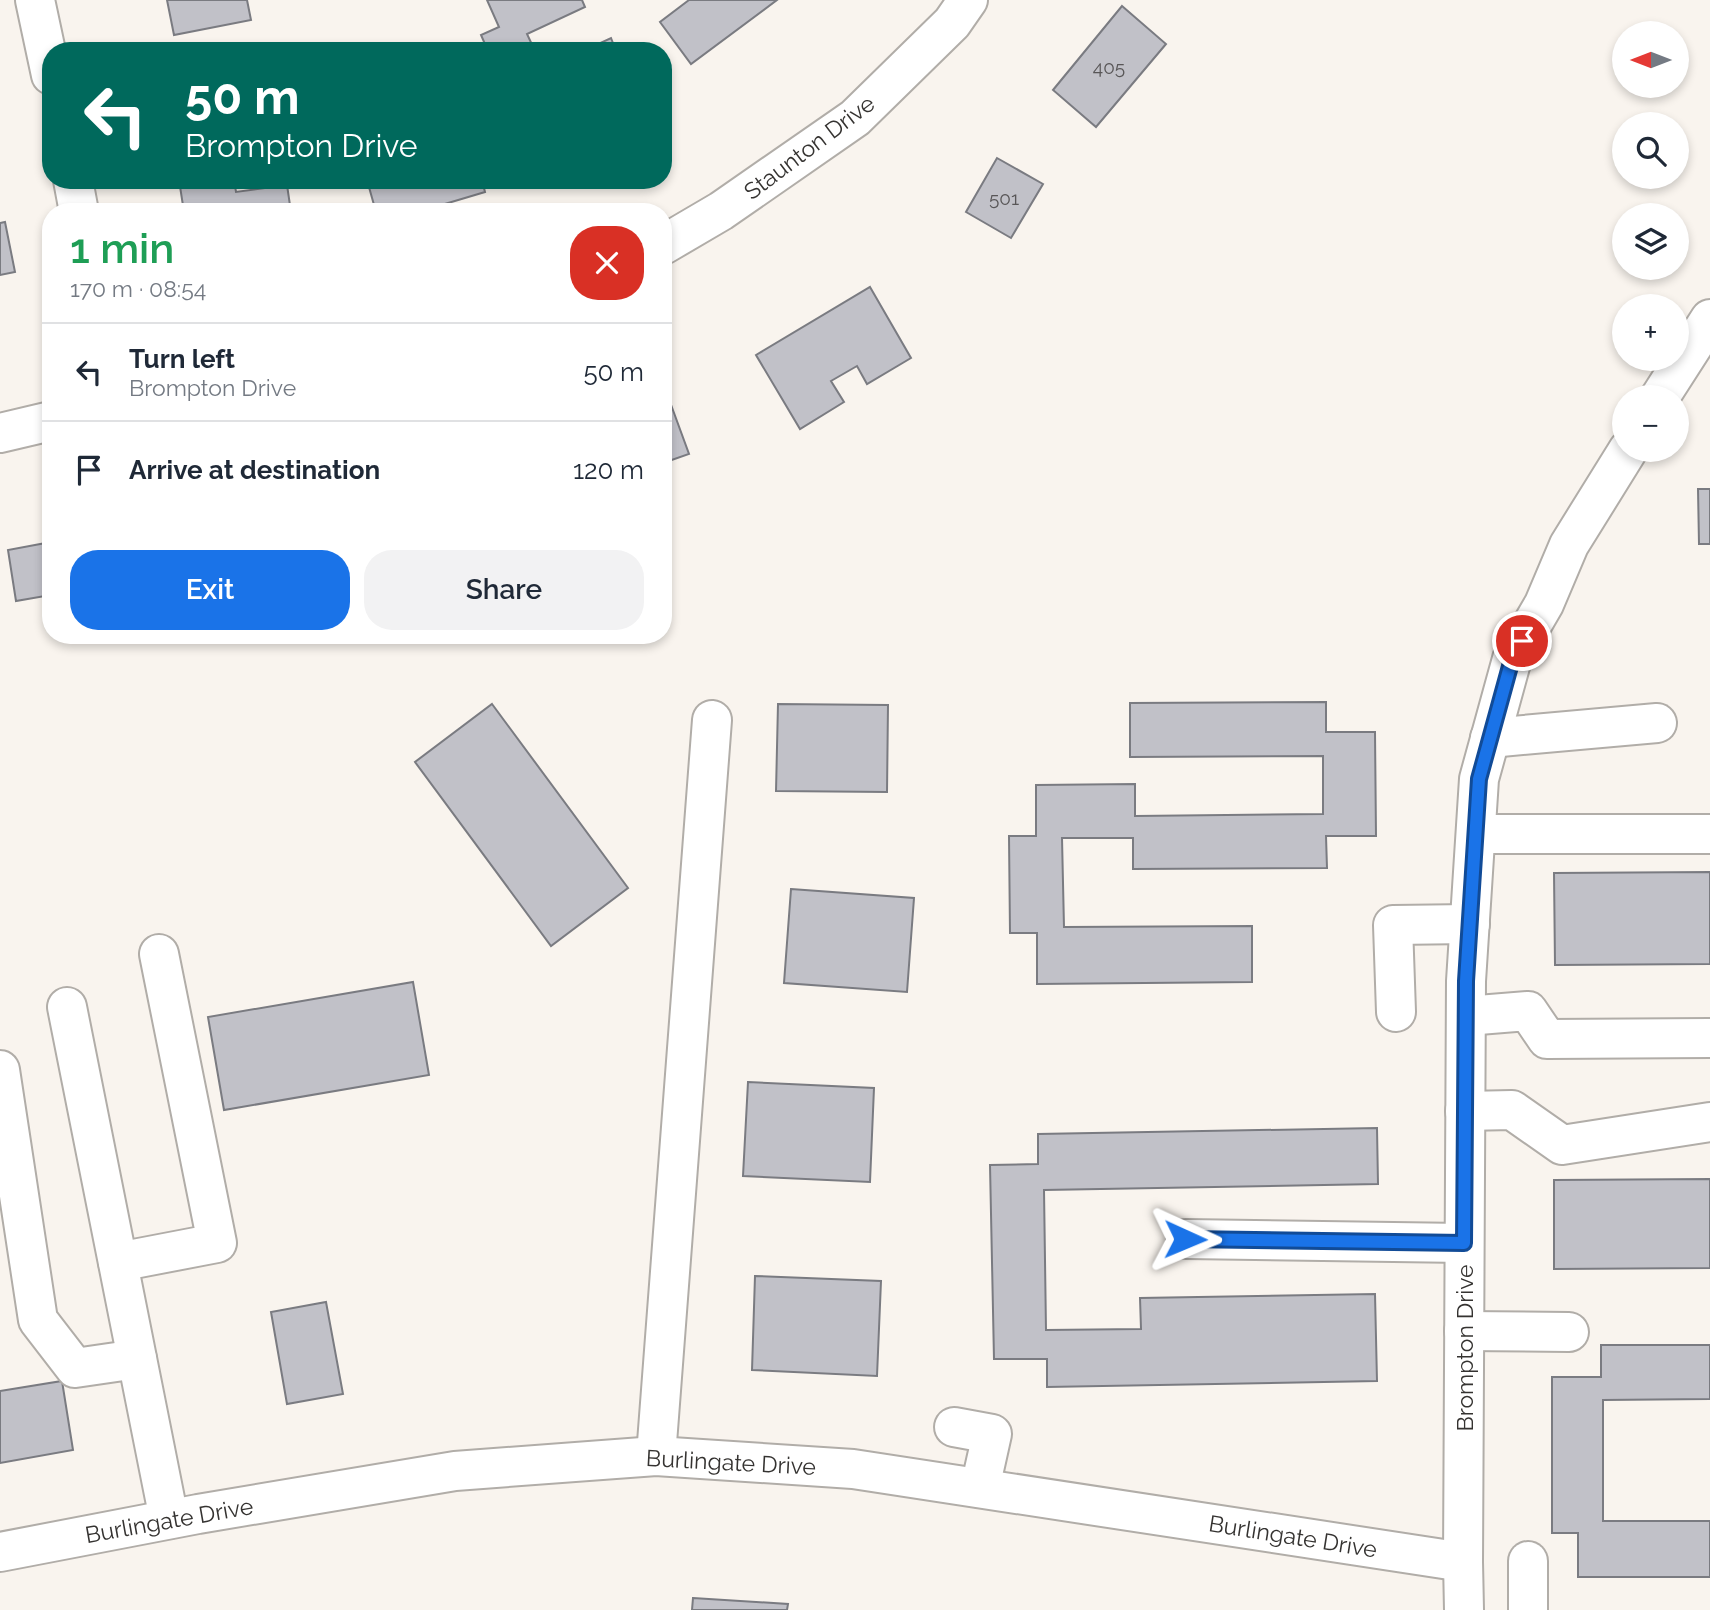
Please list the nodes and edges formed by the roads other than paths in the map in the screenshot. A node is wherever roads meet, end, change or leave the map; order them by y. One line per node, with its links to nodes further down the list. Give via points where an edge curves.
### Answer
1 (35, 0): 3 (street)
2 (968, 0): 4 (street, Staunton Drive, via 952,23 855,118 721,211)
3 (44, 42)
4 (672, 239)
5 (1710, 319): 6 (street)
6 (1668, 385)
7 (42, 423): 8 (street)
8 (0, 433)
9 (1621, 462): 12 (street, Brompton Drive, via 1569,545 1544,604 1512,659)
10 (712, 720): 31 (street)
11 (1657, 723): 12 (street)
12 (1490, 738): 13 (street, Brompton Drive, via 1479,779)
13 (1476, 834): 14 (street); 15 (street, Brompton Drive)
14 (1710, 834)
15 (1470, 924): 18 (street, via 1393,925); 19 (street, Brompton Drive)
16 (159, 954): 26 (street, via 217,1243)
17 (67, 1007): 26 (street)
18 (1396, 1012)
19 (1466, 1016): 20 (street, via 1528,1011 1547,1039); 22 (street, Brompton Drive)
20 (1710, 1038)
21 (0, 1070): 29 (street, via 37,1320 75,1368)
22 (1465, 1111): 23 (street, via 1512,1110 1562,1145); 25 (street, Brompton Drive)
23 (1710, 1122)
24 (1185, 1239): 25 (street)
25 (1464, 1243): 27 (street, Brompton Drive)
26 (118, 1262): 29 (street)
27 (1464, 1331): 28 (street); 36 (street, Brompton Drive)
28 (1569, 1332)
29 (137, 1359): 33 (street)
30 (954, 1427): 32 (street, via 1001,1436)
31 (656, 1456): 32 (street, Burlingate Drive, via 853,1469); 33 (street, Burlingate Drive, via 455,1471)
32 (980, 1488): 36 (street, Burlingate Drive)
33 (169, 1519): 34 (street, Burlingate Drive)
34 (0, 1552)
35 (1528, 1561): 38 (street)
36 (1463, 1562): 37 (street, Brompton Drive)
37 (1464, 1610)
38 (1528, 1610)

